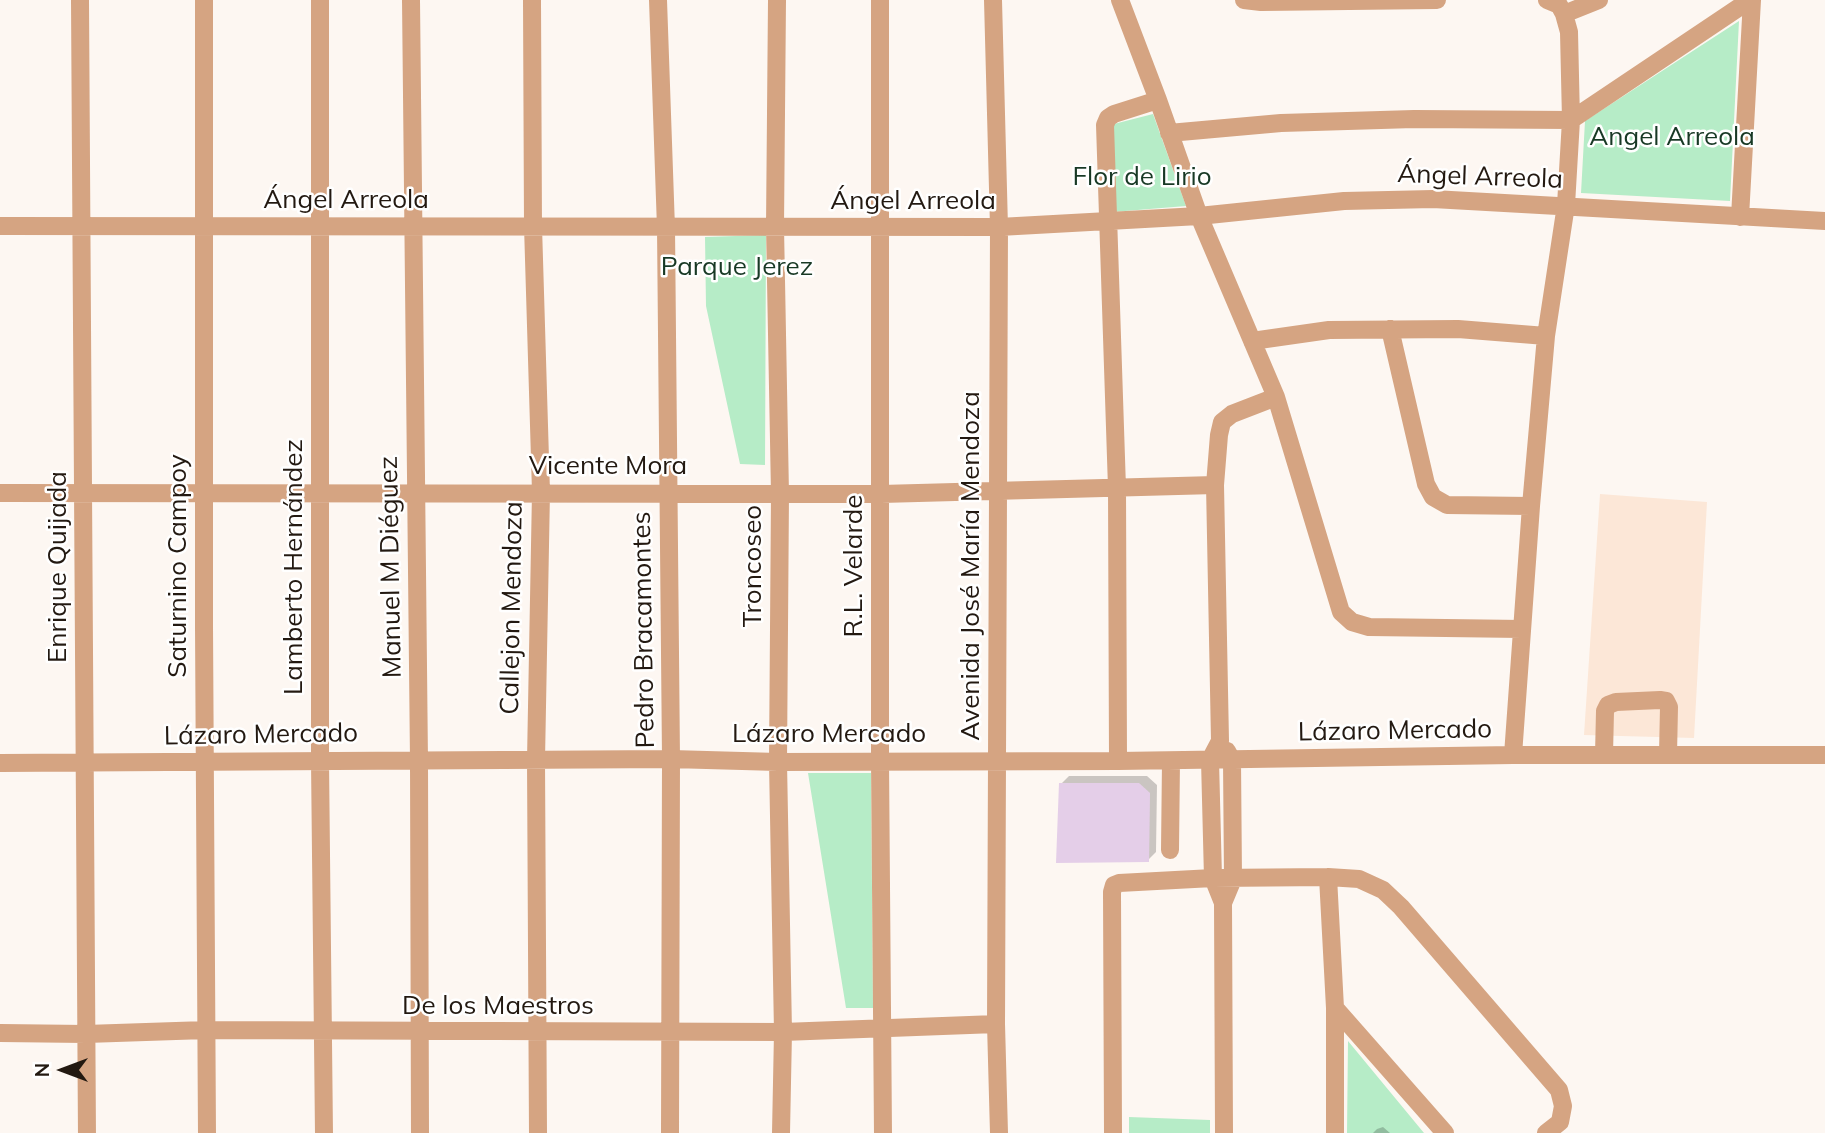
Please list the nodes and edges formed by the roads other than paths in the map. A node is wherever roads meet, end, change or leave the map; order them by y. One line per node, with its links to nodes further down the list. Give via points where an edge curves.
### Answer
1 (80, 0): 25 (street, Enrique Quijada)
2 (204, 0): 29 (street, Saturnino Campoy)
3 (320, 0): 27 (street, Lamberto Hernández)
4 (411, 0): 30 (street, Manuel M Diéguez)
5 (532, 0): 28 (street, Callejon Mendoza)
6 (658, 0): 33 (street, Pedro Bracamontes)
7 (777, 0): 31 (street, Troncoseo)
8 (880, 0): 34 (street, R.L. Velarde)
9 (993, 0): 32 (street, Avenida José María Mendoza)
10 (1120, 0): 17 (street)
11 (1244, 0): 12 (street)
12 (1437, 0)
13 (1547, 0): 16 (street, via 1559,5)
14 (1599, 0): 16 (street)
15 (1751, 0): 18 (street); 22 (street)
16 (1564, 14): 18 (street, via 1569,32)
17 (1158, 100): 19 (street); 23 (street, via 1108,118 1105,125)
18 (1571, 120): 19 (street, via 1281,123); 20 (street)
19 (1169, 134): 21 (street)
20 (1566, 205): 21 (street, Ángel Arreola, via 1344,201); 22 (street, Ángel Arreola); 36 (street)
21 (1199, 216): 23 (street, Ángel Arreola); 37 (street)
22 (1740, 217): 24 (street, Ángel Arreola)
23 (1108, 221): 32 (street, Ángel Arreola); 40 (street)
24 (1825, 221)
25 (81, 225): 26 (street, Ángel Arreola); 29 (street, Ángel Arreola); 45 (street, Enrique Quijada)
26 (0, 226)
27 (322, 226): 29 (street, Ángel Arreola); 30 (street, Ángel Arreola); 42 (street, Lamberto Hernández)
28 (533, 226): 30 (street, Ángel Arreola); 33 (street, Ángel Arreola); 43 (street, Callejon Mendoza)
29 (204, 227): 50 (street, Saturnino Campoy)
30 (413, 227): 46 (street, Manuel M Diéguez)
31 (775, 227): 33 (street, Ángel Arreola); 34 (street, Ángel Arreola); 48 (street, Troncoseo)
32 (999, 227): 34 (street, Ángel Arreola); 41 (street, Avenida José María Mendoza)
33 (666, 228): 47 (street, Pedro Bracamontes)
34 (881, 228): 49 (street, R.L. Velarde)
35 (1390, 329): 36 (street); 37 (street, via 1329,330); 51 (street, via 1426,484 1433,497 1447,505)
36 (1546, 336): 51 (street)
37 (1252, 341): 38 (street)
38 (1276, 397): 39 (street, via 1222,422); 52 (street, via 1340,612 1369,627)
39 (1215, 485): 40 (street, Vicente Mora); 53 (street)
40 (1116, 488): 41 (street, Vicente Mora); 66 (street)
41 (998, 491): 49 (street, Vicente Mora); 61 (street, Avenida José María Mendoza)
42 (320, 492): 46 (street, Vicente Mora); 50 (street, Vicente Mora); 64 (street, Lamberto Hernández)
43 (541, 492): 46 (street, Vicente Mora); 47 (street, Vicente Mora); 60 (street, Callejon Mendoza)
44 (0, 493): 45 (street, Vicente Mora)
45 (84, 493): 50 (street, Vicente Mora); 71 (street, Enrique Quijada)
46 (416, 493): 59 (street, Manuel M Diéguez)
47 (668, 493): 48 (street, Vicente Mora); 58 (street, Pedro Bracamontes)
48 (779, 494): 49 (street, Vicente Mora); 69 (street, Troncoseo)
49 (881, 494): 65 (street, R.L. Velarde)
50 (205, 495): 68 (street, Saturnino Campoy)
51 (1531, 506): 52 (street)
52 (1522, 629): 57 (street)
53 (1220, 741): 62 (street); 63 (street)
54 (1604, 754): 55 (street, Lázaro Mercado); 55 (street, via 1608,705 1660,700 1669,707); 57 (street, Lázaro Mercado)
55 (1668, 754): 56 (street, Lázaro Mercado)
56 (1825, 754)
57 (1513, 755): 63 (street, Lázaro Mercado)
58 (671, 759): 60 (street, Lázaro Mercado); 69 (street, Lázaro Mercado); 86 (street, Pedro Bracamontes)
59 (419, 760): 60 (street, Lázaro Mercado); 64 (street, Lázaro Mercado); 83 (street, Manuel M Diéguez)
60 (536, 760): 81 (street, Callejon Mendoza)
61 (997, 760): 65 (street, Lázaro Mercado); 66 (street, Lázaro Mercado); 78 (street, Avenida José María Mendoza)
62 (1210, 760): 63 (street, Lázaro Mercado); 67 (street, Lázaro Mercado); 74 (street)
63 (1232, 760): 75 (street)
64 (320, 761): 68 (street, Lázaro Mercado); 82 (street, Lamberto Hernández)
65 (880, 761): 69 (street, Lázaro Mercado); 79 (street, R.L. Velarde)
66 (1118, 761): 67 (street, Lázaro Mercado)
67 (1171, 761): 72 (street)
68 (205, 762): 71 (street, Lázaro Mercado); 80 (street, Saturnino Campoy)
69 (778, 762): 84 (street, Troncoseo)
70 (0, 763): 71 (street, Lázaro Mercado)
71 (86, 763): 87 (street, Enrique Quijada)
72 (1171, 850)
73 (1328, 877): 75 (street); 77 (street); 101 (street, via 1359,879 1383,890 1559,1090 1560,1122)
74 (1213, 878): 75 (street); 76 (street); 97 (street, via 1114,885)
75 (1233, 878): 76 (street)
76 (1223, 903): 98 (street)
77 (1335, 1008): 99 (street); 100 (street)
78 (996, 1024): 79 (street, De los Maestros); 96 (street, Avenida José María Mendoza)
79 (882, 1028): 84 (street, De los Maestros); 95 (street, R.L. Velarde)
80 (206, 1030): 82 (street, De los Maestros); 87 (street, De los Maestros); 89 (street, Saturnino Campoy)
81 (539, 1031): 83 (street, De los Maestros); 86 (street, De los Maestros); 92 (street, Callejon Mendoza)
82 (322, 1032): 83 (street, De los Maestros); 90 (street, Lamberto Hernández)
83 (421, 1032): 91 (street, Manuel M Diéguez)
84 (783, 1032): 86 (street, De los Maestros); 94 (street, Troncoseo)
85 (0, 1033): 87 (street, De los Maestros)
86 (670, 1033): 93 (street, Pedro Bracamontes)
87 (86, 1034): 88 (street, Enrique Quijada)
88 (87, 1133)
89 (207, 1133)
90 (324, 1133)
91 (420, 1133)
92 (538, 1133)
93 (670, 1133)
94 (781, 1133)
95 (883, 1133)
96 (999, 1133)
97 (1113, 1133)
98 (1224, 1133)
99 (1335, 1133)
100 (1445, 1133)
101 (1546, 1133)

